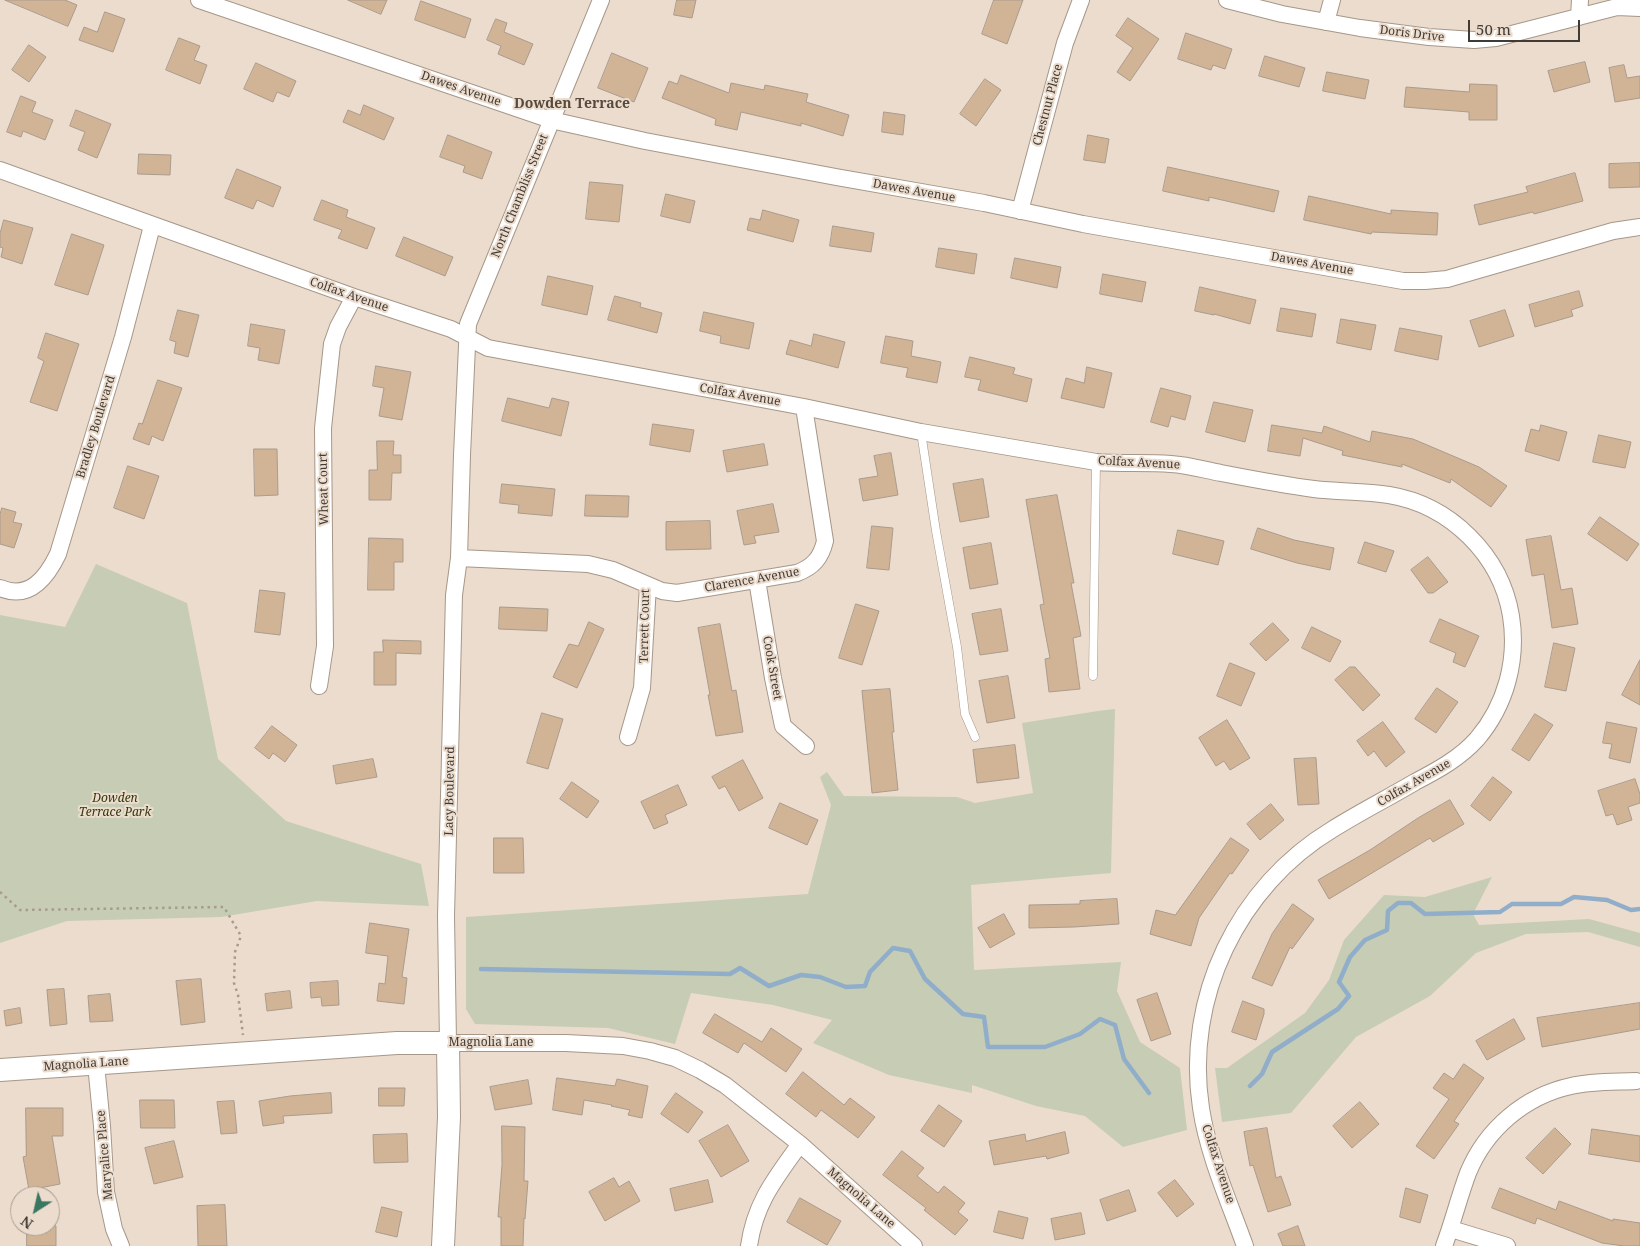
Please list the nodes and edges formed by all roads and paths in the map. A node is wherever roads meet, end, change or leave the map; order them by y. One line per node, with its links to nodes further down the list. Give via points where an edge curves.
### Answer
1 (199, 0): 10 (street, Dawes Avenue)
2 (601, 0): 10 (street, North Chambliss Street)
3 (1081, 0): 12 (street, Chestnut Place, via 1065,43)
4 (1227, 0): 9 (street, Doris Drive)
5 (1332, 0): 9 (street)
6 (1580, 0): 8 (street)
7 (1640, 8): 8 (street, Doris Drive, via 1617,7)
8 (1579, 17): 9 (street, Doris Drive, via 1496,38 1474,40)
9 (1326, 22)
10 (551, 120): 12 (street, Dawes Avenue, via 645,141); 16 (street, North Chambliss Street, via 476,303 468,324)
11 (0, 170): 13 (street, Colfax Avenue)
12 (1020, 210): 14 (street, Dawes Avenue, via 1403,281 1447,279 1614,231)
13 (152, 226): 15 (street, Colfax Avenue); 23 (street, Bradley Boulevard, via 58,554 52,568 31,588 9,592)
14 (1640, 227)
15 (354, 297): 16 (street, Colfax Avenue); 25 (street, Wheat Court, via 332,344 323,428 325,646)
16 (468, 337): 17 (street, Colfax Avenue, via 488,348); 20 (street, Lacy Boulevard)
17 (804, 407): 18 (street, Colfax Avenue); 21 (street, Clarence Avenue, via 825,541 816,562 807,569)
18 (921, 432): 19 (street, Colfax Avenue); 27 (lane, via 965,714)
19 (1096, 462): 24 (lane); 41 (street, Colfax Avenue, via 1173,464 1314,489 1388,494 1410,500 1454,522 1471,538 1491,563 1509,606 1513,636 1510,674 1491,720 1476,740 1453,761 1306,847 1257,896 1238,922 1222,954 1204,1008 1198,1074 1207,1138)
20 (459, 558): 22 (street, Terrett Court, via 588,564); 31 (street, Lacy Boulevard, via 454,595 446,916)
21 (757, 580): 22 (street, Clarence Avenue, via 677,593 662,591); 28 (street, Cook Street, via 783,726)
22 (648, 584): 26 (street, Terrett Court, via 642,688)
23 (0, 588)
24 (1094, 676)
25 (319, 686)
26 (628, 737)
27 (975, 737)
28 (806, 746)
29 (0, 892): 30 (path, via 20,910 224,907 241,936 235,952 234,983)
30 (243, 1039)
31 (448, 1043): 32 (street, Magnolia Lane, via 397,1043); 35 (street, Magnolia Lane, via 566,1043 650,1050 675,1058 725,1085); 38 (street, Lacy Boulevard, via 449,1117)
32 (96, 1064): 33 (street, Magnolia Lane); 37 (street, Maryalice Place, via 106,1192)
33 (0, 1070)
34 (1636, 1081): 36 (street, via 1595,1083 1549,1092 1510,1116 1478,1153)
35 (800, 1144): 39 (street, via 757,1210); 40 (street, Magnolia Lane)
36 (1451, 1229): 42 (street); 43 (street)
37 (120, 1246)
38 (443, 1246)
39 (749, 1246)
40 (914, 1246)
41 (1245, 1246)
42 (1444, 1246)
43 (1507, 1246)

